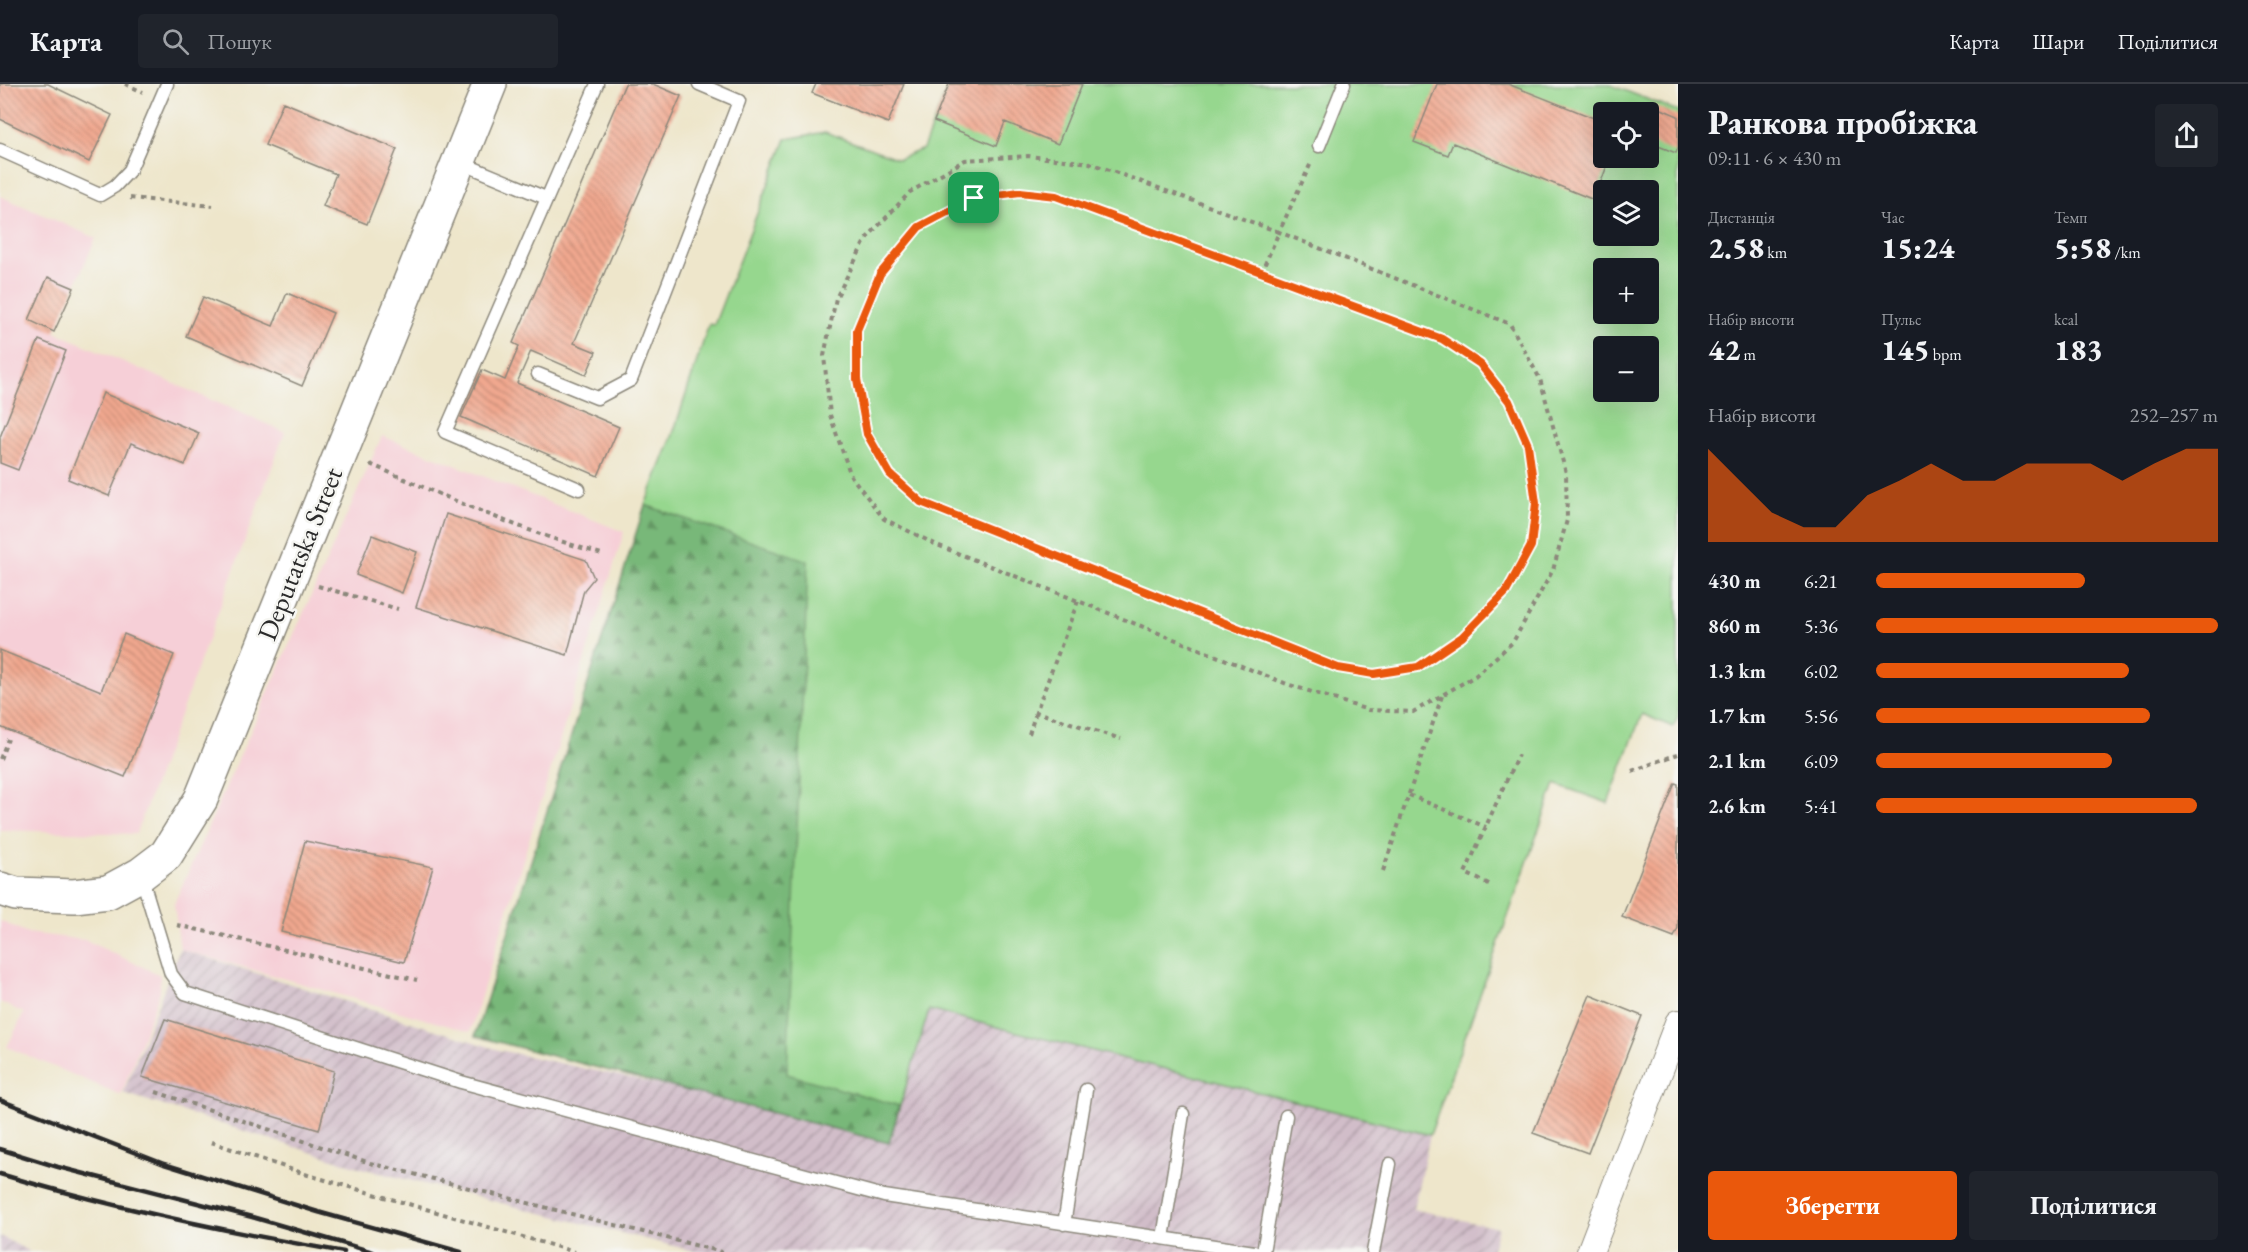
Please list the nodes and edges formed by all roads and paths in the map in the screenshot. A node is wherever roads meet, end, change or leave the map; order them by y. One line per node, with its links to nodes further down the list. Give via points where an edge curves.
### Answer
1 (167, 84): 9 (lane, via 130,170)
2 (490, 84): 8 (main road, Deputatska Street)
3 (597, 84): 10 (lane)
4 (699, 84): 14 (lane, via 739,101 631,380 597,398)
5 (1344, 84): 6 (lane)
6 (1319, 146): 12 (path)
7 (0, 150): 9 (lane)
8 (458, 161): 10 (lane); 33 (main road, Deputatska Street, via 201,799 166,855)
9 (100, 195): 11 (path)
10 (546, 198): 16 (lane, via 445,432)
11 (213, 206)
12 (1280, 232): 13 (path); 19 (path, via 1090,163 1028,156 965,160 910,192 866,239 836,298 824,356 831,415 851,476 884,519 937,545); 21 (path, via 1510,324 1540,379 1566,472 1567,520 1553,570 1513,642 1475,676)
13 (1261, 273): 13 (path, via 1442,339 1480,364 1509,401 1528,445 1536,503 1531,546 1506,592 1462,637 1418,667 1374,674 1338,668 921,502 890,474 867,434 857,379 857,330 880,274 919,227 974,198 1020,192 1056,196)
14 (538, 374)
15 (363, 462): 17 (path, via 475,509)
16 (579, 489)
17 (602, 554)
18 (310, 584): 20 (path)
19 (1078, 601): 21 (path, via 1287,684 1368,710 1413,712); 22 (path)
20 (398, 609)
21 (1443, 695): 30 (path)
22 (1036, 712): 23 (path); 25 (path)
23 (1029, 734)
24 (8, 739): 28 (path)
25 (1121, 739)
26 (1678, 754): 29 (path)
27 (1518, 755): 31 (path)
28 (0, 759)
29 (1632, 771)
30 (1409, 795): 31 (path); 32 (path)
31 (1486, 827): 34 (path, via 1465,873)
32 (1383, 871)
33 (141, 874): 35 (main road, Deputatska Street, via 108,892 74,896); 45 (lane, via 171,974 185,993 461,1082 884,1196)
34 (1489, 884)
35 (0, 890)
36 (177, 924): 37 (path)
37 (417, 980)
38 (1678, 1023): 52 (street)
39 (1086, 1090): 45 (lane)
40 (156, 1092): 48 (path, via 370,1163)
41 (1183, 1114): 46 (lane)
42 (1286, 1116): 50 (lane)
43 (211, 1142): 47 (path, via 308,1175)
44 (1390, 1164): 51 (lane)
45 (1064, 1224): 46 (lane)
46 (1163, 1238): 49 (lane)
47 (575, 1252)
48 (722, 1252)
49 (1254, 1252)
50 (1263, 1252)
51 (1373, 1252)
52 (1590, 1252)

